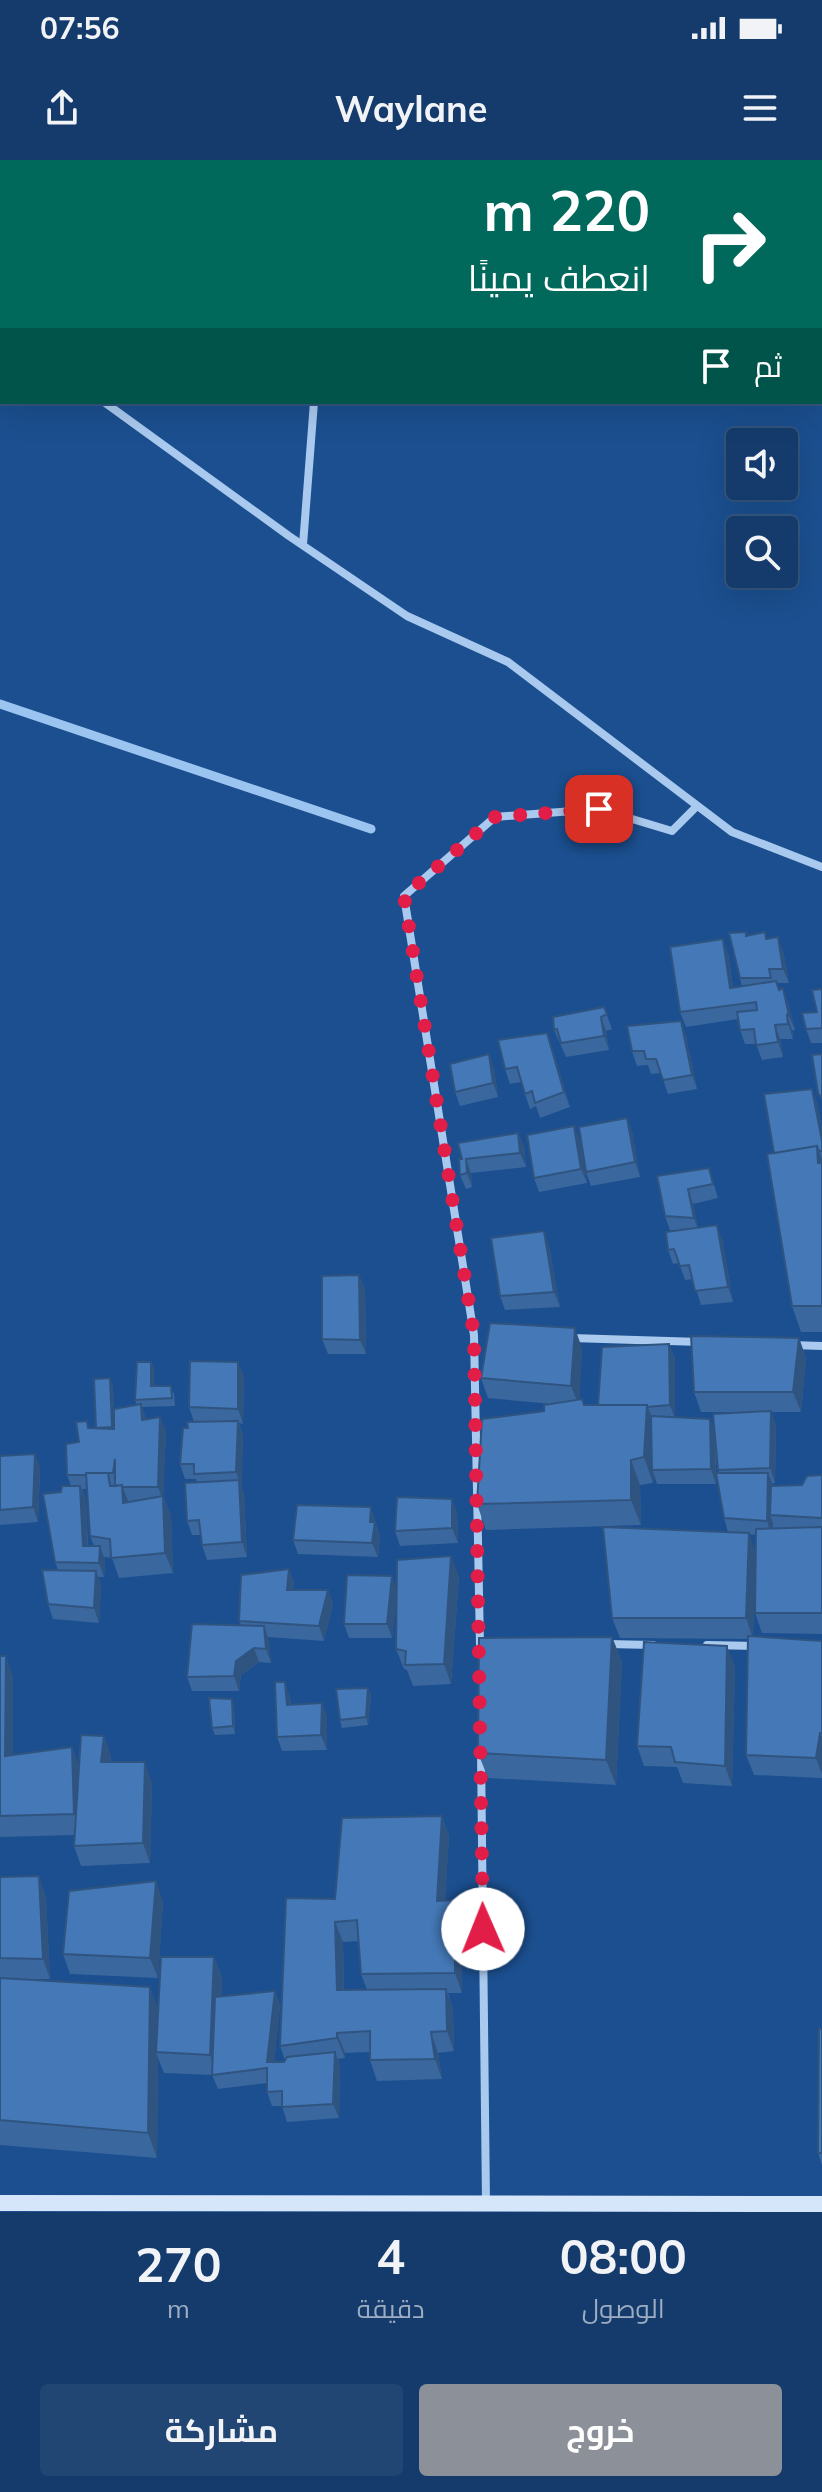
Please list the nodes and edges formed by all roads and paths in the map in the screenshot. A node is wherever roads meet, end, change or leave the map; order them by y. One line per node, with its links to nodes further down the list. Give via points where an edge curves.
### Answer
1 (107, 404): 3 (street)
2 (314, 404): 3 (street)
3 (303, 545): 4 (street, via 407,616 508,662)
4 (697, 806): 5 (street, via 732,832); 6 (street, via 672,831 599,809 495,817 404,896)
5 (822, 867)
6 (474, 1335): 7 (street); 12 (street)
7 (490, 1336)
8 (553, 1338): 9 (street)
9 (711, 1342)
10 (775, 1344): 11 (street)
11 (822, 1346)
12 (480, 1644): 13 (street); 18 (street)
13 (496, 1644)
14 (589, 1644): 15 (street)
15 (667, 1645)
16 (698, 1645): 17 (street)
17 (760, 1646)
18 (480, 1658)
19 (481, 1748): 21 (street)
20 (0, 2203): 21 (main road)
21 (486, 2203): 22 (main road)
22 (822, 2204)

